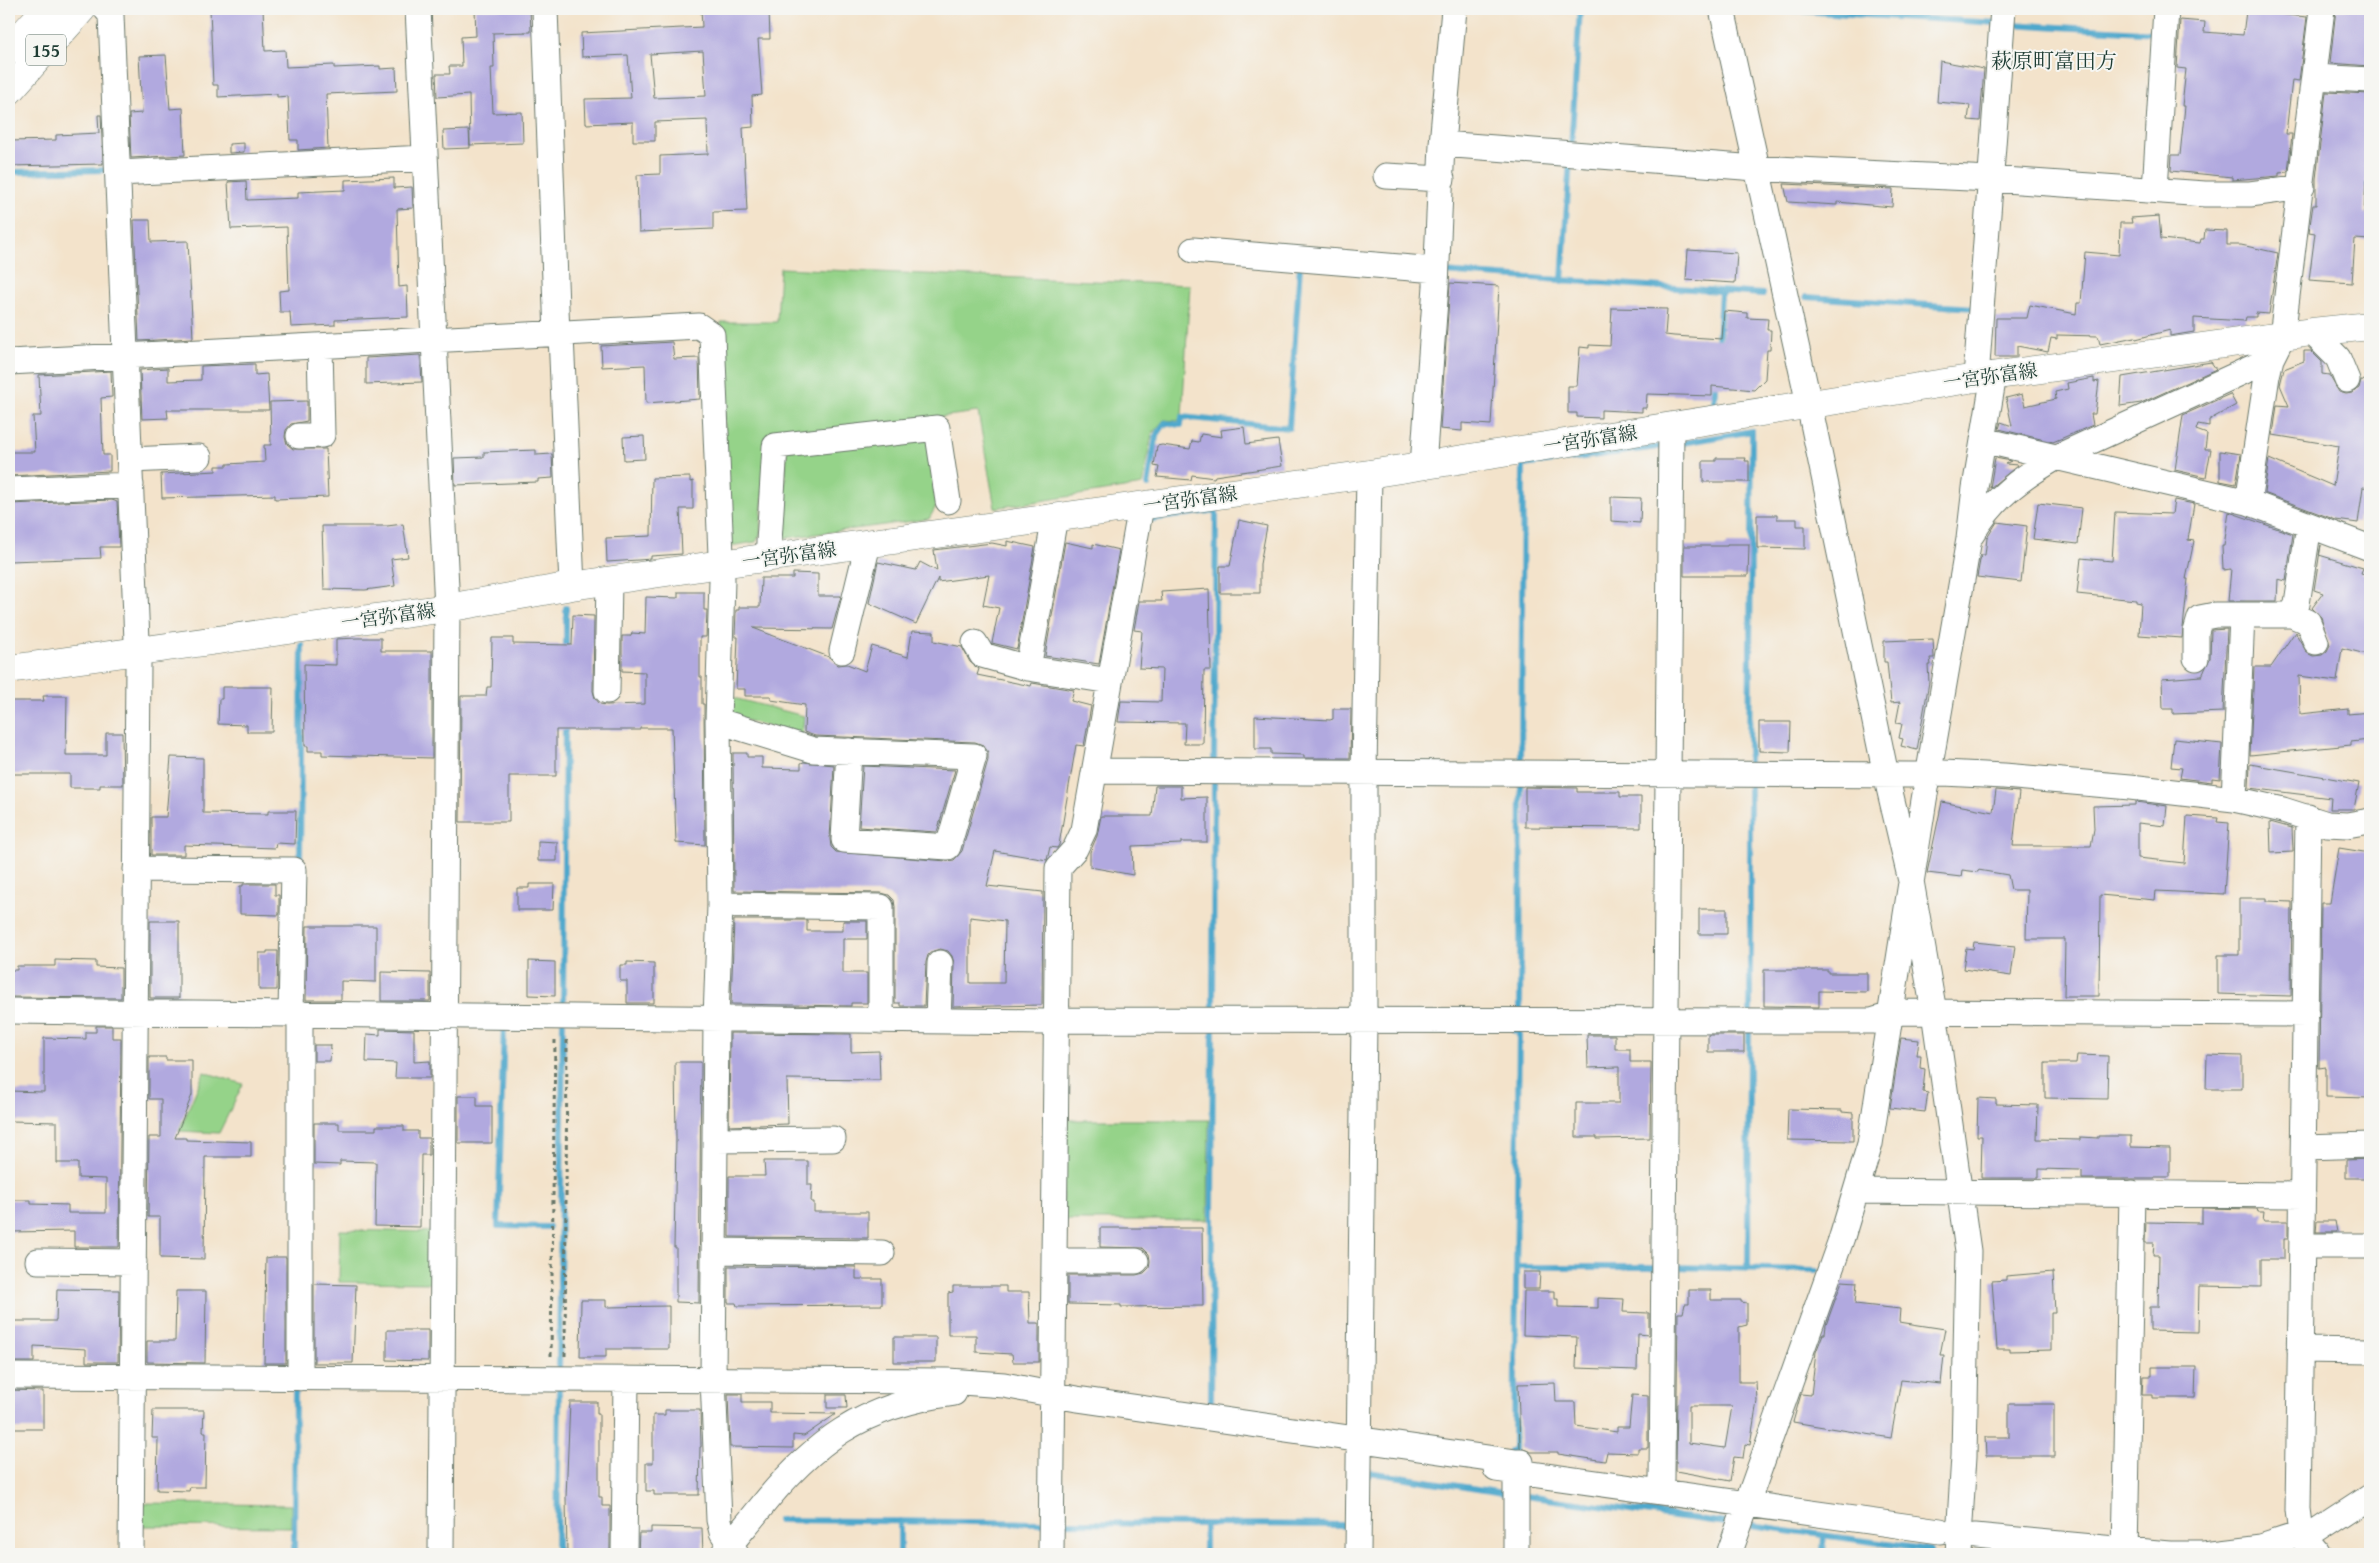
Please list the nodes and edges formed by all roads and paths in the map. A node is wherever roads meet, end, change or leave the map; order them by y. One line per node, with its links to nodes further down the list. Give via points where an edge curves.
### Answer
1 (46, 9): 11 (main road, 155)
2 (82, 9): 14 (main road, 155)
3 (106, 9): 18 (street, via 111,14)
4 (418, 9): 16 (street)
5 (545, 9): 28 (street)
6 (1454, 9): 15 (street)
7 (1722, 9): 17 (street)
8 (2003, 9): 20 (street)
9 (2166, 9): 23 (street)
10 (2322, 9): 12 (street)
11 (9, 50)
12 (2314, 77): 13 (street); 22 (street)
13 (2370, 80)
14 (9, 91)
15 (1442, 144): 17 (street); 21 (street)
16 (425, 158): 18 (street); 29 (street)
17 (1756, 168): 20 (street); 36 (street)
18 (118, 173): 32 (street)
19 (1386, 176): 21 (street)
20 (1991, 179): 23 (street); 34 (street)
21 (1442, 180): 25 (street)
22 (2302, 187): 23 (street, via 2250,194); 31 (street)
23 (2155, 190)
24 (1193, 250): 25 (street)
25 (1436, 270): 43 (street)
26 (2370, 326): 27 (main road, 一宮弥富線)
27 (2312, 332): 31 (main road, 一宮弥富線); 35 (street, via 2338,358)
28 (559, 335): 29 (street); 56 (street, via 699,326 712,335); 58 (street)
29 (433, 341): 30 (street); 59 (street)
30 (320, 347): 32 (street); 38 (street, via 322,435)
31 (2277, 348): 34 (main road, 一宮弥富線); 41 (street); 48 (street)
32 (126, 357): 33 (street); 42 (street)
33 (9, 362)
34 (1985, 376): 36 (main road, 一宮弥富線); 39 (street)
35 (2347, 380)
36 (1809, 404): 37 (main road, 一宮弥富線); 76 (street)
37 (1671, 426): 43 (main road, 一宮弥富線); 75 (street)
38 (299, 436)
39 (1983, 440): 41 (street); 52 (street)
40 (199, 457): 42 (street)
41 (2056, 457): 48 (street); 52 (street, via 2024,476 1985,512)
42 (130, 460): 45 (street)
43 (1423, 466): 44 (main road, 一宮弥富線)
44 (1370, 474): 49 (main road, 一宮弥富線); 74 (street)
45 (131, 485): 46 (street); 65 (street)
46 (9, 490)
47 (948, 501): 55 (street, via 937,428 775,446)
48 (2248, 502): 51 (street)
49 (1141, 506): 50 (main road, 一宮弥富線); 69 (street)
50 (1055, 517): 53 (main road, 一宮弥富線); 67 (street)
51 (2308, 525): 54 (street); 60 (street)
52 (1969, 539): 77 (street)
53 (868, 544): 55 (main road, 一宮弥富線); 64 (street)
54 (2370, 548)
55 (768, 558): 56 (main road, 一宮弥富線)
56 (721, 564): 57 (main road, 一宮弥富線); 71 (street)
57 (609, 580): 58 (main road, 一宮弥富線); 70 (street)
58 (572, 586): 59 (main road, 一宮弥富線)
59 (447, 608): 65 (main road, 一宮弥富線); 90 (street)
60 (2292, 615): 61 (street); 62 (street, via 2308,622)
61 (2242, 616): 66 (street, via 2200,618 2196,632); 78 (street)
62 (2316, 642)
63 (975, 643): 67 (street, via 982,655)
64 (842, 651)
65 (137, 652): 68 (main road, 一宮弥富線); 81 (street)
66 (2196, 658)
67 (1028, 668): 69 (street)
68 (9, 669)
69 (1110, 681): 73 (street)
70 (607, 691)
71 (718, 721): 72 (street, via 813,750); 83 (street)
72 (849, 751): 72 (street, via 844,840 948,847 974,756)
73 (1095, 771): 74 (street); 96 (street, via 1081,839 1058,868)
74 (1364, 772): 75 (street); 97 (street)
75 (1670, 773): 76 (street); 98 (street)
76 (1886, 775): 77 (street); 82 (street)
77 (1929, 775): 78 (street, via 2004,776); 82 (street)
78 (2234, 799): 79 (street)
79 (2308, 817): 80 (street, via 2327,824 2347,825); 89 (street)
80 (2370, 818)
81 (136, 869): 86 (street); 88 (street, via 294,870)
82 (1911, 881): 87 (street); 92 (street)
83 (720, 905): 93 (street); 94 (street, via 881,908)
84 (940, 962): 95 (street)
85 (9, 1011): 86 (street)
86 (136, 1012): 88 (street); 114 (street)
87 (1934, 1012): 89 (street); 92 (street, via 1901,1012); 104 (street)
88 (295, 1013): 90 (street); 119 (street)
89 (2306, 1014): 102 (street)
90 (443, 1015): 91 (street); 120 (street)
91 (561, 1016): 93 (street); 121 (path); 121 (path)
92 (1889, 1017): 98 (street, via 1872,1021); 103 (street, via 1870,1144)
93 (716, 1019): 94 (street); 100 (street)
94 (881, 1020): 95 (street)
95 (938, 1020): 96 (street)
96 (1056, 1020): 97 (street); 112 (street)
97 (1364, 1020): 98 (street); 125 (street)
98 (1667, 1020): 127 (street)
99 (833, 1139): 100 (street)
100 (716, 1140): 109 (street)
101 (2370, 1145): 102 (street)
102 (2304, 1147): 106 (street)
103 (1857, 1191): 104 (street); 129 (street)
104 (1960, 1192): 105 (street); 130 (street, via 1968,1251 1964,1456)
105 (2132, 1193): 106 (street); 133 (street)
106 (2303, 1194): 107 (street)
107 (2302, 1246): 108 (street); 115 (street)
108 (2370, 1246)
109 (716, 1251): 110 (street); 123 (street)
110 (882, 1253)
111 (38, 1260): 114 (street)
112 (1054, 1261): 113 (street); 124 (street)
113 (1136, 1261)
114 (134, 1262): 118 (street)
115 (2300, 1350): 116 (street); 131 (street, via 2298,1510)
116 (2370, 1351)
117 (9, 1376): 118 (street)
118 (134, 1377): 119 (street); 134 (street)
119 (300, 1378): 120 (street)
120 (442, 1378): 121 (street); 135 (street)
121 (558, 1379): 122 (street)
122 (626, 1379): 123 (street); 136 (street)
123 (713, 1379): 124 (street, via 948,1380 1004,1385); 132 (street, via 719,1520)
124 (1053, 1399): 125 (street); 132 (street, via 961,1392 902,1402 874,1413 834,1434 807,1455 781,1481); 137 (street)
125 (1359, 1444): 126 (street); 138 (street)
126 (1516, 1467): 127 (street); 129 (street); 139 (street)
127 (1662, 1480): 129 (street)
128 (2370, 1497): 131 (street, via 2315,1533)
129 (1747, 1499): 130 (street); 140 (street)
130 (1958, 1541): 133 (street); 141 (street)
131 (2305, 1547): 142 (street)
132 (730, 1551)
133 (2125, 1552): 142 (street)
134 (131, 1554)
135 (441, 1554)
136 (624, 1554)
137 (1051, 1554)
138 (1358, 1554)
139 (1516, 1554)
140 (1729, 1554)
141 (2053, 1554)
142 (2170, 1554)

